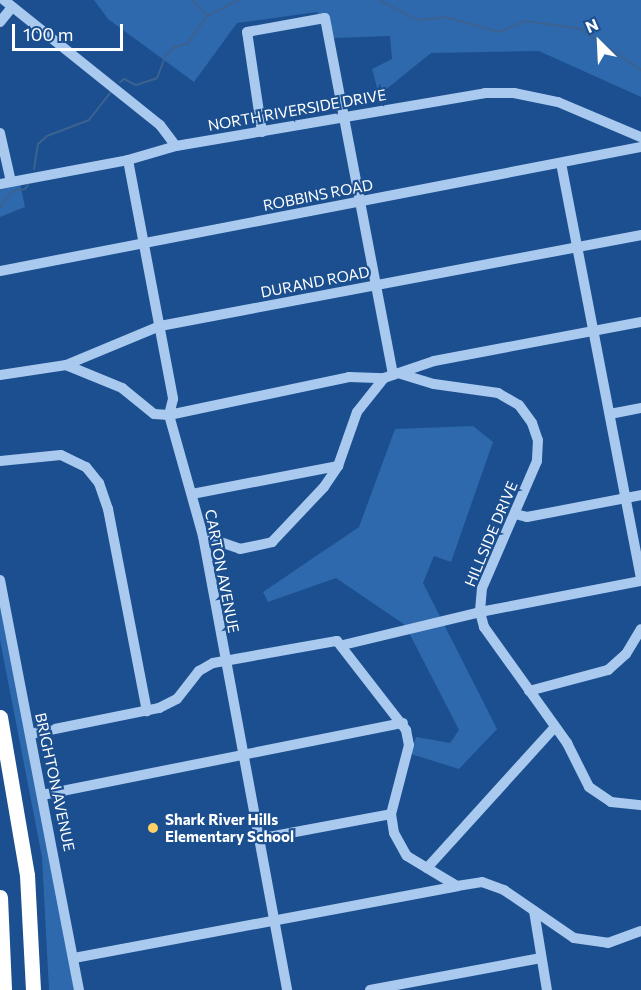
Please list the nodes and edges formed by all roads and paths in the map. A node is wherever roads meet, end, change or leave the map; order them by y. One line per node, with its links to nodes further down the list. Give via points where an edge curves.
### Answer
1 (8, 3): 2 (street); 7 (street, via 160,125)
2 (0, 22)
3 (345, 116): 4 (street, NORTH RIVERSIDE DRIVE); 4 (street, via 327,21 319,16 251,29 246,35); 6 (street, NORTH RIVERSIDE DRIVE, via 461,94 514,93 573,107); 12 (street)
4 (262, 132): 7 (street, NORTH RIVERSIDE DRIVE)
5 (0, 133): 11 (street)
6 (641, 137)
7 (176, 146): 9 (street, NORTH RIVERSIDE DRIVE)
8 (641, 147): 10 (street, ROBBINS ROAD)
9 (128, 160): 11 (street, NORTH RIVERSIDE DRIVE); 14 (street, CARTON AVENUE)
10 (561, 163): 12 (street, ROBBINS ROAD); 15 (street)
11 (5, 183)
12 (362, 202): 14 (street, ROBBINS ROAD); 17 (street)
13 (641, 235): 15 (street, DURAND ROAD)
14 (144, 243): 16 (street, ROBBINS ROAD); 19 (street, CARTON AVENUE)
15 (578, 247): 17 (street, DURAND ROAD); 20 (street)
16 (0, 271)
17 (378, 285): 19 (street, DURAND ROAD); 23 (street)
18 (641, 322): 20 (street)
19 (160, 326): 21 (street, DURAND ROAD); 26 (street, CARTON AVENUE, via 173,399)
20 (594, 330): 23 (street, via 434,361); 25 (street)
21 (66, 365): 22 (street, DURAND ROAD); 26 (street, via 122,388 154,414)
22 (0, 375)
23 (393, 375): 26 (street, via 349,377); 28 (street, via 357,412); 32 (street, HILLSIDE DRIVE, via 498,393 524,411 537,436 538,450)
24 (641, 408): 25 (street)
25 (610, 414): 31 (street)
26 (169, 415): 29 (street, CARTON AVENUE)
27 (0, 461): 41 (street, via 61,455 86,467 99,483 108,509)
28 (338, 466): 29 (street); 33 (street, via 294,520 265,546 232,548)
29 (192, 494): 33 (street, CARTON AVENUE)
30 (641, 495): 31 (street)
31 (626, 498): 32 (street, via 527,517); 34 (street)
32 (515, 514): 36 (street, HILLSIDE DRIVE, via 482,588)
33 (203, 536): 39 (street, CARTON AVENUE)
34 (641, 579): 36 (street)
35 (0, 580): 45 (street, BRIGHTON AVENUE)
36 (480, 612): 38 (street); 40 (street, via 492,642)
37 (641, 629): 40 (street, via 626,654 608,670)
38 (343, 645): 39 (street, via 331,641); 43 (street)
39 (224, 662): 41 (street, via 199,671 177,699); 46 (street, CARTON AVENUE)
40 (529, 691): 44 (street)
41 (147, 711): 45 (street)
42 (0, 717): 60 (highway, via 27,875)
43 (403, 723): 46 (street); 49 (street, via 409,745)
44 (555, 727): 48 (street, via 591,790 616,804); 51 (street)
45 (30, 734): 47 (street, BRIGHTON AVENUE)
46 (242, 755): 47 (street); 50 (street, CARTON AVENUE)
47 (42, 795): 57 (street, BRIGHTON AVENUE)
48 (641, 805)
49 (391, 813): 50 (street); 51 (street, via 402,849)
50 (258, 838): 55 (street, CARTON AVENUE)
51 (427, 868): 52 (street)
52 (457, 886): 54 (street, via 486,882); 55 (street)
53 (0, 897): 59 (highway)
54 (534, 911): 56 (street, via 556,930 581,941 616,942); 58 (street)
55 (274, 921): 57 (street); 62 (street, CARTON AVENUE)
56 (641, 932)
57 (74, 958): 61 (street, BRIGHTON AVENUE)
58 (541, 958): 63 (street); 64 (street)
59 (4, 990)
60 (33, 990)
61 (79, 990)
62 (287, 990)
63 (370, 990)
64 (547, 990)

